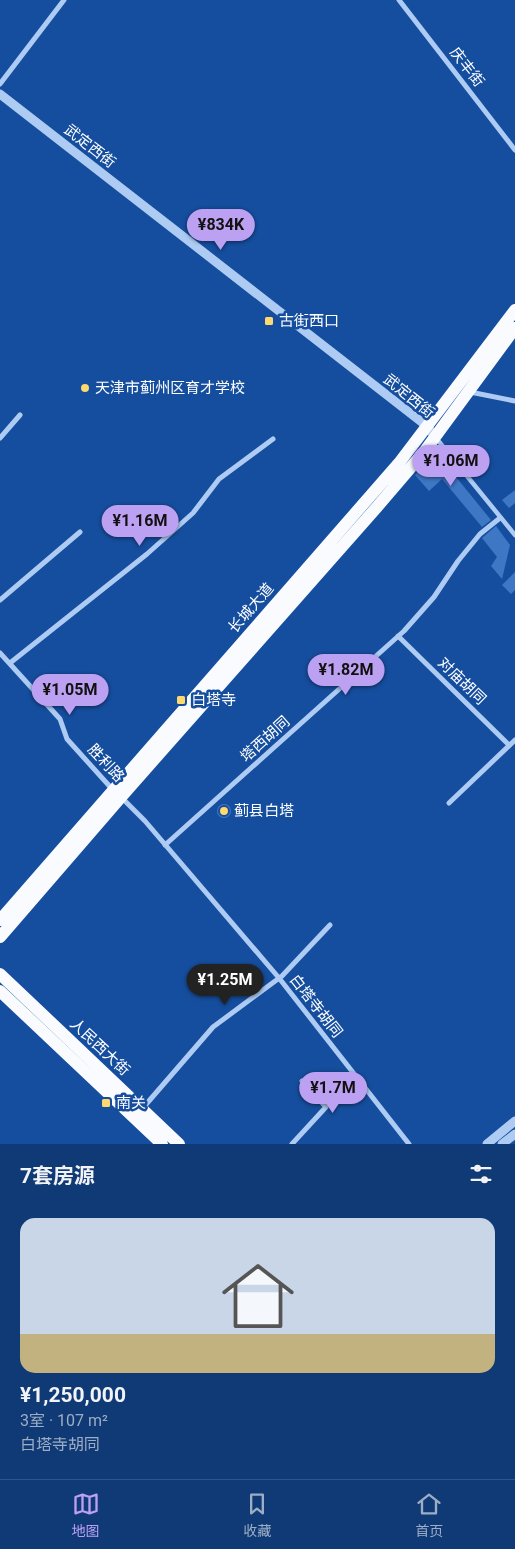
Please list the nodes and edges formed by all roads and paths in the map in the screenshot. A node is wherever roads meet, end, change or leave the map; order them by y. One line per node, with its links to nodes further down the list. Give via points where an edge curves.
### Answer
1 (64, 0): 3 (street)
2 (399, 0): 6 (street, 庆丰街)
3 (0, 84)
4 (0, 94): 12 (street, 武定西街)
5 (0, 99): 12 (street, 武定西街)
6 (515, 150)
7 (515, 310): 12 (main road, 长城大道)
8 (515, 328): 9 (main road, 长城大道)
9 (467, 392): 10 (street); 12 (main road, 长城大道)
10 (515, 401)
11 (20, 415): 13 (street)
12 (429, 432): 15 (street); 24 (main road, 长城大道, via 377,507)
13 (0, 438)
14 (272, 439): 21 (street, via 219,479 193,513 147,554)
15 (500, 518): 17 (street); 19 (street, 塔西胡同, via 480,534 434,598)
16 (80, 532): 18 (street)
17 (515, 535)
18 (0, 600)
19 (398, 636): 23 (street, 对庙胡同); 26 (street, 塔西胡同)
20 (0, 653): 21 (street, 胜利路)
21 (10, 663): 24 (street, 胜利路, via 60,718 67,739)
22 (515, 740): 23 (street)
23 (509, 745): 25 (street)
24 (117, 793): 26 (street, 白塔寺胡同); 27 (main road, 长城大道); 29 (main road, 长城大道)
25 (449, 803)
26 (165, 845): 31 (street, 白塔寺胡同)
27 (0, 920)
28 (330, 926): 31 (street)
29 (0, 937)
30 (0, 974): 34 (main road, 人民西大街)
31 (279, 978): 34 (street, via 213,1027); 40 (street, 白塔寺胡同)
32 (0, 991): 37 (main road, 人民西大街)
33 (302, 1081): 39 (street, via 326,1107)
34 (142, 1109): 38 (main road, 人民西大街)
35 (515, 1121): 41 (street)
36 (515, 1134): 42 (street)
37 (162, 1144)
38 (180, 1144)
39 (292, 1144)
40 (409, 1144)
41 (487, 1144)
42 (502, 1144)

